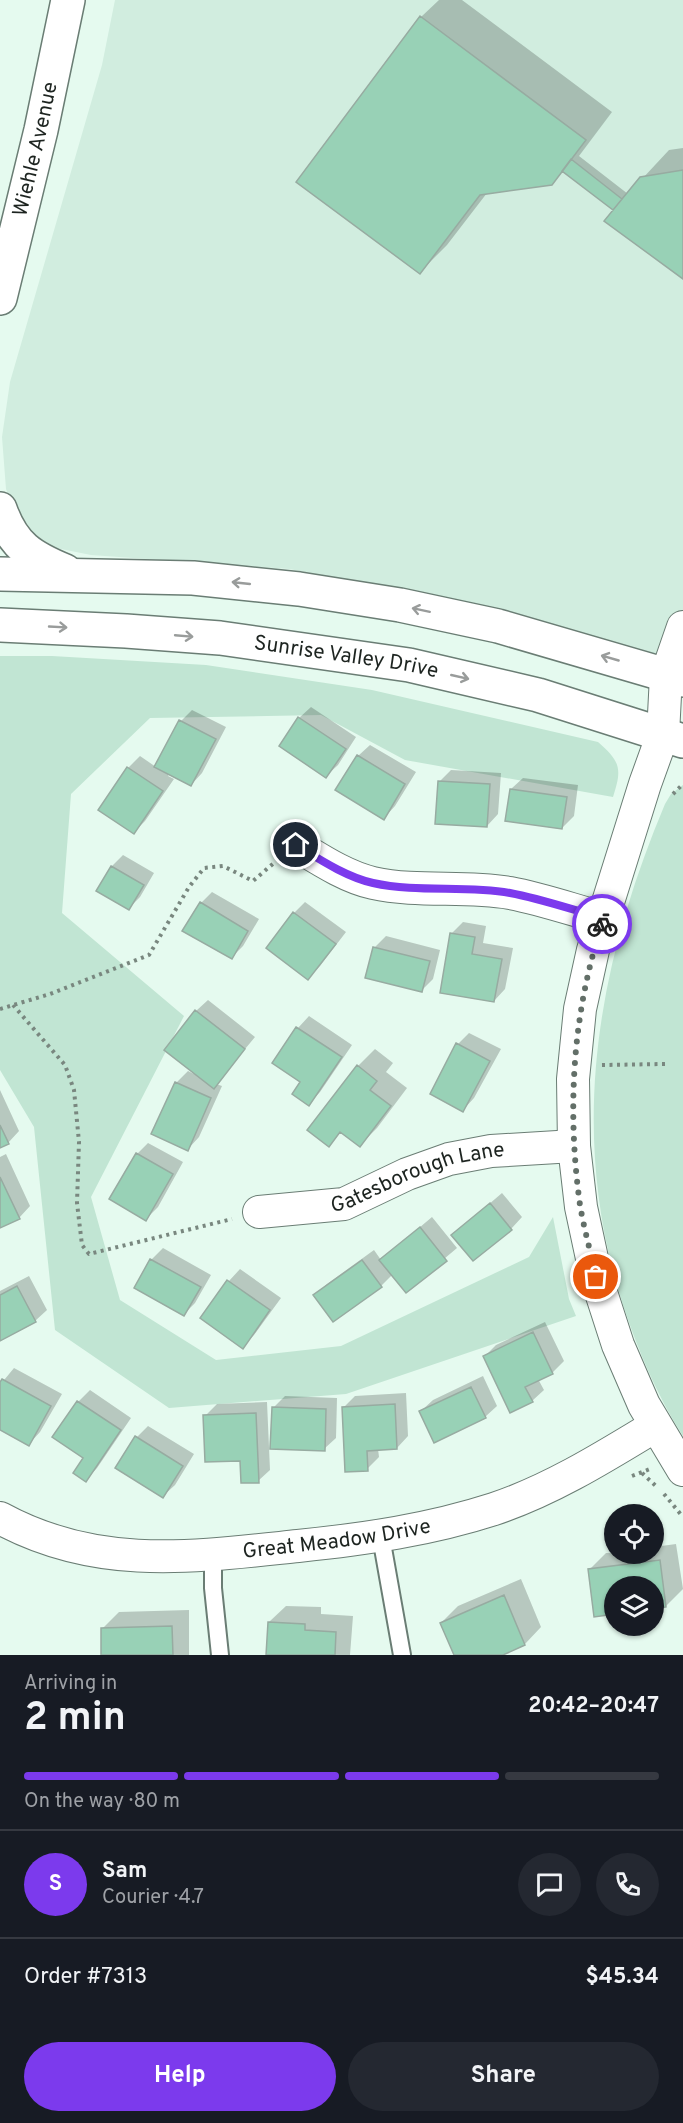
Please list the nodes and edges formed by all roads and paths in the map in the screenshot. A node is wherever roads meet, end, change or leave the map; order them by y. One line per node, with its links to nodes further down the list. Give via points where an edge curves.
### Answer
1 (68, 0): 2 (main road, Wiehle Avenue)
2 (0, 298)
3 (0, 509): 5 (main road, via 23,549)
4 (0, 574): 5 (main road)
5 (75, 575): 8 (main road, one-way to 5, via 498,626 389,604 299,589 193,578)
6 (0, 625): 10 (main road, Sunrise Valley Drive, one-way to 10, via 220,639 409,665 538,695)
7 (683, 627): 8 (street)
8 (674, 678): 10 (street)
9 (683, 709): 10 (street)
10 (673, 738): 14 (street, via 645,784)
11 (683, 784): 12 (path)
12 (671, 797)
13 (296, 845): 14 (street, via 372,883 511,893); 15 (path, via 253,881 223,866 204,868 149,955)
14 (603, 918): 19 (street, via 580,1010 573,1079)
15 (13, 1005): 16 (path); 20 (path, via 65,1065 74,1090 79,1142 77,1203 82,1245 89,1254)
16 (0, 1009)
17 (599, 1056): 18 (path, via 598,1065)
18 (665, 1064)
19 (574, 1146): 20 (street, Gatesborough Lane, via 491,1151 449,1159 344,1204); 21 (street, via 581,1207 596,1277 618,1346)
20 (259, 1212)
21 (655, 1426): 22 (street); 24 (street, Great Meadow Drive, via 554,1484 496,1509)
22 (683, 1470)
23 (0, 1518): 25 (street, Great Meadow Drive, via 61,1543 106,1553 152,1558)
24 (381, 1537): 25 (street, Great Meadow Drive); 27 (lane)
25 (213, 1555): 26 (lane)
26 (220, 1655)
27 (402, 1655)

